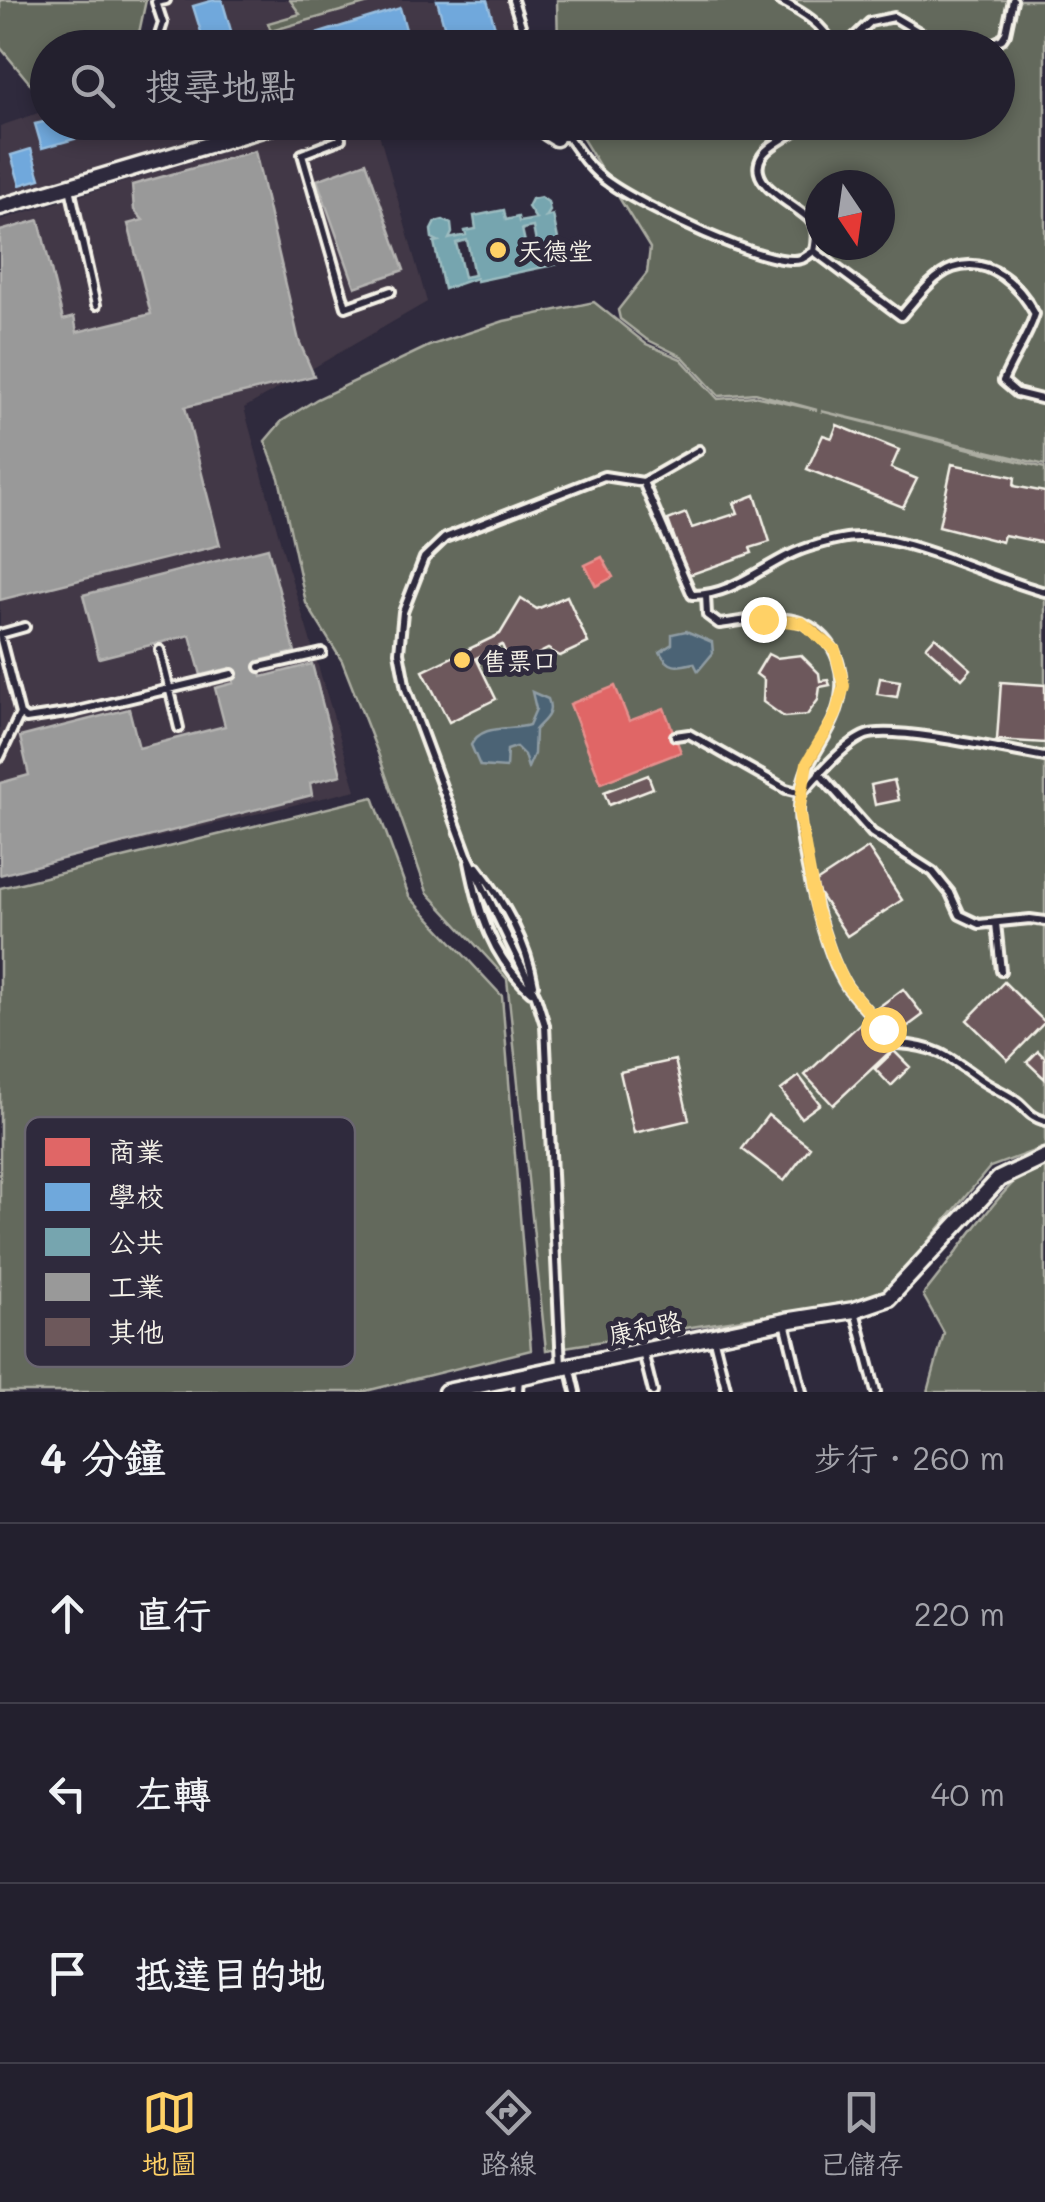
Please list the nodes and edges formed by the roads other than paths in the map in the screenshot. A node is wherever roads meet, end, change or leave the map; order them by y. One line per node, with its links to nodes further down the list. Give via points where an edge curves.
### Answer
1 (166, 0): 5 (lane, via 156,2)
2 (514, 0): 6 (lane)
3 (779, 0): 7 (lane)
4 (1013, 0): 10 (lane)
5 (161, 30)
6 (523, 30)
7 (824, 30)
8 (862, 30): 9 (lane, via 894,17)
9 (917, 30)
10 (1007, 30)
11 (225, 140): 15 (street)
12 (336, 140): 20 (lane, via 302,154 346,307)
13 (570, 140): 18 (lane, via 608,183 684,225 774,258)
14 (781, 140): 17 (lane, via 764,152 762,178)
15 (70, 186): 16 (street); 21 (lane)
16 (0, 207)
17 (805, 216)
18 (805, 256)
19 (826, 260): 22 (lane, via 900,316 952,268 994,270 1023,292 1035,314 1003,381)
20 (391, 290)
21 (96, 305)
22 (1045, 400)
23 (699, 450): 24 (lane)
24 (643, 482): 26 (lane, via 692,595); 41 (lane, via 604,476 444,538 424,558 403,612 399,652 406,689)
25 (1045, 592): 26 (lane, via 910,547 858,537 809,547)
26 (706, 595): 40 (lane, via 706,615 719,624 802,623 835,650 844,686 807,763)
27 (25, 628): 28 (lane)
28 (0, 635): 34 (lane)
29 (160, 650): 33 (lane)
30 (322, 653): 31 (lane)
31 (260, 668)
32 (232, 674): 33 (lane)
33 (169, 688): 34 (lane, via 73,712 26,719); 35 (lane)
34 (20, 714): 37 (lane)
35 (178, 728)
36 (675, 736): 40 (lane, via 689,734)
37 (0, 756)
38 (1045, 757): 39 (lane, via 911,734 867,734)
39 (819, 773): 40 (lane); 43 (lane, via 872,832 932,872 960,915)
40 (802, 792): 46 (lane, via 799,811 816,909 846,985 898,1044 923,1045 955,1059)
41 (467, 854): 45 (lane); 45 (lane, via 479,915 512,975)
42 (1045, 921): 43 (lane)
43 (996, 923): 44 (lane)
44 (1001, 971)
45 (536, 996): 52 (lane, via 546,1025)
46 (1045, 1121)
47 (1045, 1157): 48 (street, 康和路, via 999,1179 889,1298)
48 (854, 1310): 49 (street, 康和路); 60 (lane)
49 (785, 1320): 50 (street, 康和路); 59 (lane)
50 (713, 1335): 51 (street, 康和路); 58 (lane)
51 (643, 1350): 52 (street, 康和路); 57 (lane)
52 (566, 1366): 53 (street, 康和路); 56 (lane)
53 (519, 1375): 54 (street, 康和路); 55 (lane)
54 (446, 1392)
55 (518, 1392)
56 (576, 1392)
57 (653, 1392)
58 (727, 1392)
59 (802, 1392)
60 (876, 1392)

